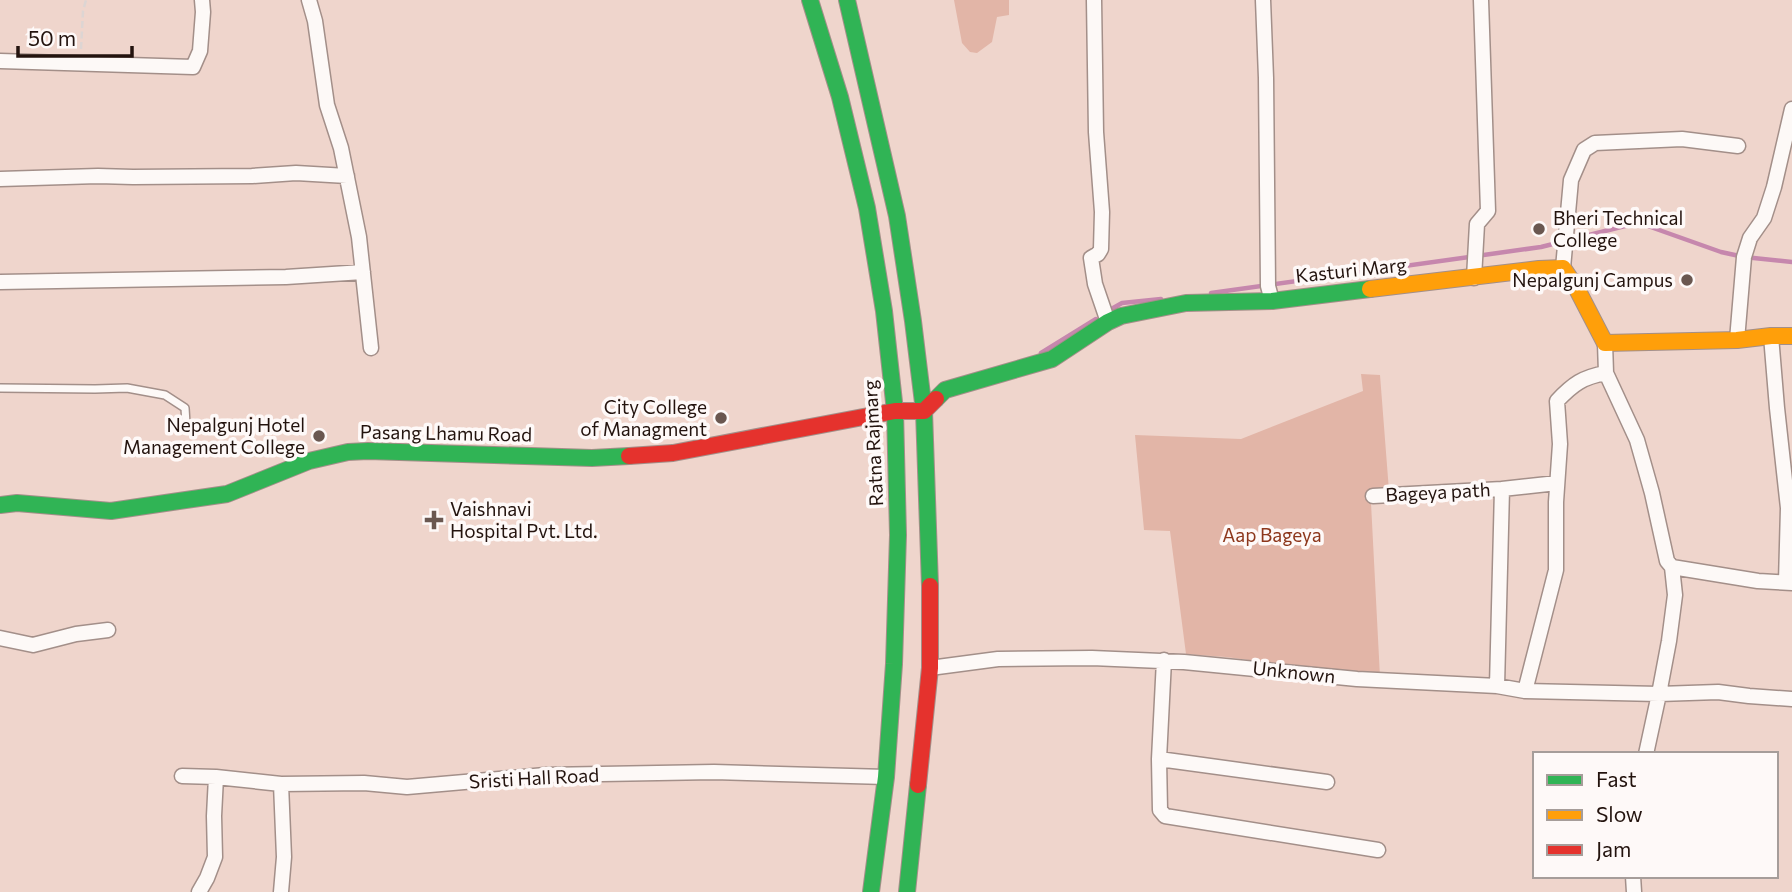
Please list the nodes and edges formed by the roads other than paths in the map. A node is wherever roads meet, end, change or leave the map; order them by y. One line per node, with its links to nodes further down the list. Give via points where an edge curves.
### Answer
1 (202, 0): 8 (street, via 200,51 193,67)
2 (309, 0): 11 (street, via 327,105)
3 (810, 0): 26 (main road, Ratna Rajmarg, via 840,97 866,208)
4 (847, 0): 27 (main road, via 897,216)
5 (1094, 0): 18 (street, via 1102,212 1101,250 1091,258)
6 (1264, 0): 17 (street, via 1268,286)
7 (1481, 0): 15 (street, via 1488,211 1477,224)
8 (0, 61)
9 (1792, 109): 21 (street, via 1771,197 1744,257)
10 (1738, 146): 13 (street, via 1682,139 1595,143 1584,150 1571,180)
11 (347, 176): 12 (street); 14 (street)
12 (0, 178)
13 (1563, 268): 15 (main road, Kasturi Marg); 22 (main road)
14 (363, 272): 16 (street); 23 (street)
15 (1474, 278): 17 (main road, Kasturi Marg)
16 (0, 282)
17 (1272, 301): 18 (main road, Kasturi Marg, via 1186,303)
18 (1108, 322): 27 (main road, Kasturi Marg, via 1052,359 945,390)
19 (1771, 336): 20 (main road); 21 (main road); 29 (street)
20 (1792, 336)
21 (1737, 340): 22 (main road)
22 (1605, 343): 24 (street)
23 (371, 348)
24 (1606, 373): 30 (street, via 1586,377 1557,401); 34 (street, via 1637,440)
25 (0, 388): 28 (lane, via 127,388 166,395 184,408)
26 (895, 411): 27 (main road); 33 (main road, Pasang Lhamu Road, via 673,453 592,458 348,452 309,461 227,494 111,510); 48 (main road, Ratna Rajmarg, via 898,534)
27 (924, 411): 39 (main road)
28 (186, 424)
29 (1787, 457): 35 (street)
30 (1557, 483): 31 (street, Bageya path); 41 (street, via 1556,570)
31 (1502, 489): 32 (street, Bageya path); 40 (street)
32 (1373, 496)
33 (0, 505)
34 (1672, 567): 35 (street); 42 (street, via 1675,595)
35 (1789, 582)
36 (108, 631): 37 (street, via 33,645)
37 (0, 638)
38 (1164, 660): 39 (street, Unknown, via 998,659); 40 (street, Unknown, via 1357,679); 45 (street)
39 (930, 668): 55 (main road)
40 (1496, 686): 41 (street, Unknown)
41 (1525, 691): 42 (street, Unknown)
42 (1659, 694): 43 (street, Unknown, via 1718,692); 44 (street)
43 (1792, 699)
44 (1646, 752)
45 (1159, 759): 49 (street); 51 (street, via 1160,810 1165,816)
46 (182, 776): 47 (street, Sristi Hall Road)
47 (216, 777): 50 (street, Sristi Hall Road); 52 (street, via 215,857)
48 (886, 777): 50 (street, Sristi Hall Road, via 713,772 545,775 407,787); 54 (main road, Ratna Rajmarg)
49 (1326, 782)
50 (281, 784): 53 (street, via 285,857)
51 (1378, 850)
52 (199, 892)
53 (281, 892)
54 (871, 892)
55 (907, 892)

